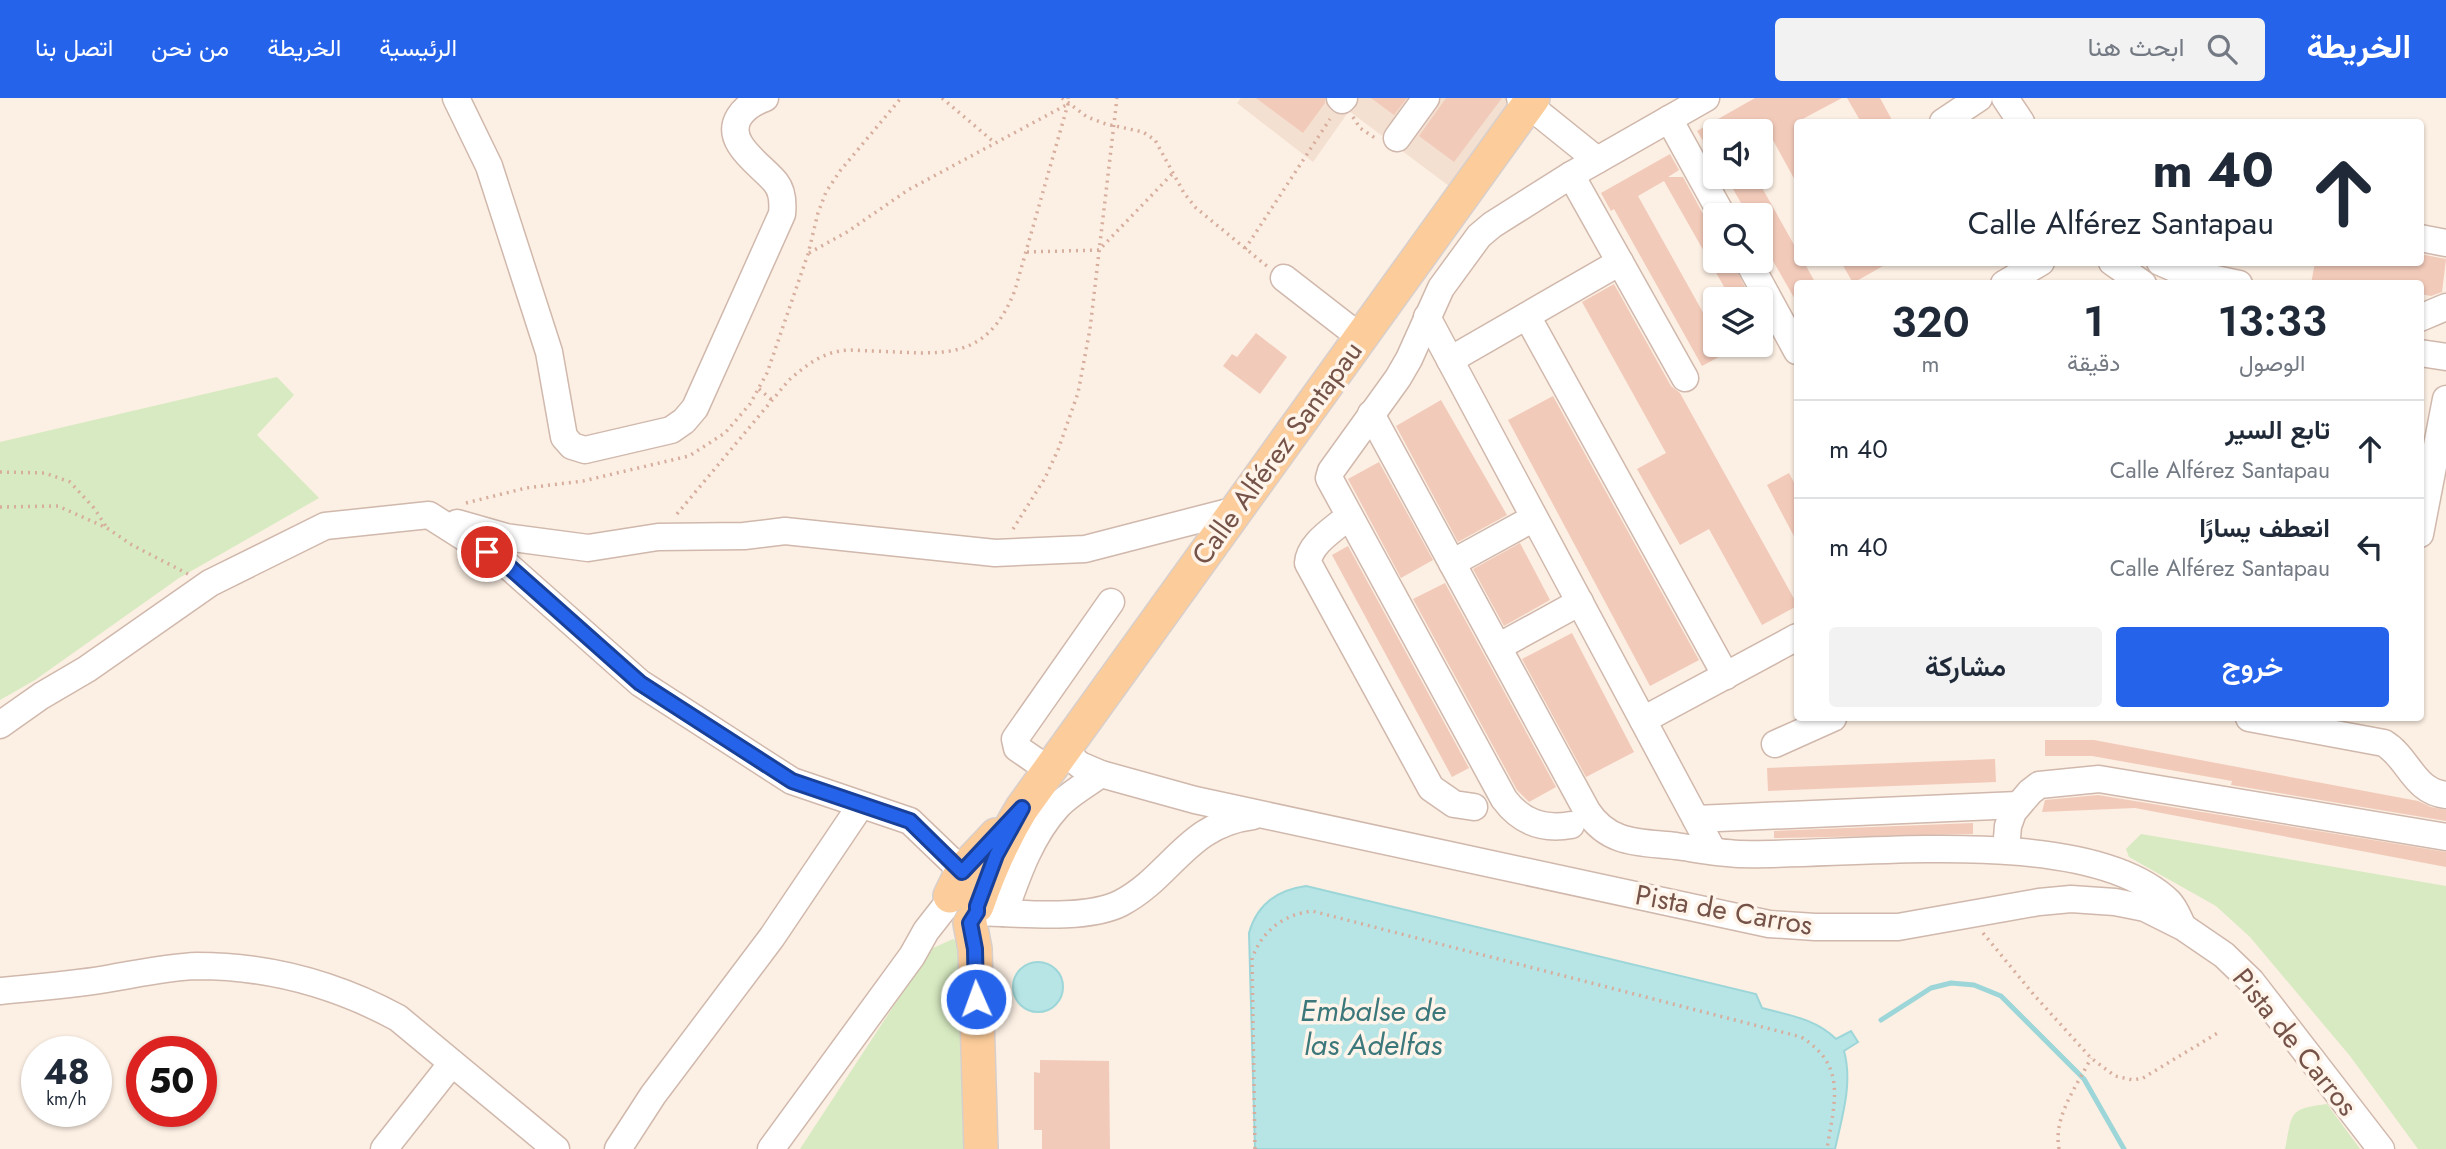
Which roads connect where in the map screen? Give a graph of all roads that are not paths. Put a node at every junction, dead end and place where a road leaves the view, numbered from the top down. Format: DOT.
graph roads {
  1 [pos="456,98"];
  2 [pos="765,98"];
  3 [pos="1426,98"];
  4 [pos="1706,98"];
  5 [pos="1979,98"];
  6 [pos="2005,98"];
  7 [pos="1527,100"];
  8 [pos="1669,119"];
  9 [pos="1948,119"];
  10 [pos="2019,119"];
  11 [pos="1396,138"];
  12 [pos="1597,160"];
  13 [pos="1571,175"];
  14 [pos="1716,203"];
  15 [pos="2424,239"];
  16 [pos="2446,243"];
  17 [pos="1620,262"];
  18 [pos="2118,266"];
  19 [pos="2169,266"];
  20 [pos="1755,273"];
  21 [pos="1284,278"];
  22 [pos="2137,280"];
  23 [pos="2220,280"];
  24 [pos="2446,307"];
  25 [pos="1527,316"];
  26 [pos="2424,316"];
  27 [pos="1427,317"];
  28 [pos="1360,337"];
  29 [pos="1794,345"];
  30 [pos="2424,354"];
  31 [pos="2446,357"];
  32 [pos="1450,360"];
  33 [pos="1685,378"];
  34 [pos="2446,399"];
  35 [pos="1371,414"];
  36 [pos="1236,510"];
  37 [pos="2424,513"];
  38 [pos="429,515"];
  39 [pos="1349,516"];
  40 [pos="1535,518"];
  41 [pos="1452,563"];
  42 [pos="1580,602"];
  43 [pos="1111,603"];
  44 [pos="1794,639"];
  45 [pos="1498,648"];
  46 [pos="1726,676"];
  47 [pos="1643,720"];
  48 [pos="1826,721"];
  49 [pos="2302,722"];
  50 [pos="0,724"];
  51 [pos="1775,744"];
  52 [pos="1056,761"];
  53 [pos="1101,774"];
  54 [pos="2446,795"];
  55 [pos="861,805"];
  56 [pos="2018,805"];
  57 [pos="1474,807"];
  58 [pos="1263,815"];
  59 [pos="1696,819"];
  60 [pos="1571,825"];
  61 [pos="2446,837"];
  62 [pos="2006,850"];
  63 [pos="1713,851"];
  64 [pos="967,907"];
  65 [pos="2183,928"];
  66 [pos="0,991"];
  67 [pos="452,1063"];
  68 [pos="384,1149"];
  69 [pos="556,1149"];
  70 [pos="618,1149"];
  71 [pos="771,1149"];
  72 [pos="981,1149"];
  73 [pos="2381,1149"];
  1 -- 2 [label="street"];
  3 -- 11 [label="street"];
  4 -- 8 [label="street"];
  5 -- 9 [label="street"];
  6 -- 10 [label="street"];
  7 -- 12 [label="street"];
  7 -- 28 [label="main road, Calle Alférez Santapau"];
  8 -- 12 [label="street"];
  8 -- 14 [label="street"];
  12 -- 13 [label="street"];
  13 -- 17 [label="street"];
  13 -- 27 [label="street"];
  15 -- 16 [label="street"];
  17 -- 25 [label="street"];
  17 -- 33 [label="street"];
  18 -- 22 [label="street"];
  19 -- 23 [label="street"];
  20 -- 29 [label="street"];
  21 -- 28 [label="street"];
  24 -- 26 [label="street"];
  25 -- 32 [label="street"];
  25 -- 46 [label="street"];
  27 -- 32 [label="street"];
  27 -- 35 [label="street"];
  28 -- 36 [label="main road, Calle Alférez Santapau"];
  30 -- 31 [label="street"];
  32 -- 40 [label="street"];
  34 -- 37 [label="street"];
  35 -- 39 [label="street"];
  35 -- 41 [label="street"];
  36 -- 38 [label="street"];
  36 -- 52 [label="main road, Calle Alférez Santapau"];
  38 -- 50 [label="street"];
  38 -- 55 [label="street"];
  39 -- 57 [label="street"];
  39 -- 60 [label="street"];
  40 -- 41 [label="street"];
  40 -- 42 [label="street"];
  41 -- 45 [label="street"];
  42 -- 45 [label="street"];
  42 -- 47 [label="street"];
  43 -- 52 [label="street, Pista de Carros"];
  44 -- 46 [label="street"];
  45 -- 63 [label="street"];
  46 -- 47 [label="street"];
  47 -- 59 [label="street"];
  48 -- 51 [label="street"];
  49 -- 54 [label="street"];
  52 -- 53 [label="street, Pista de Carros"];
  52 -- 64 [label="main road, Calle Alférez Santapau"];
  53 -- 58 [label="street, Pista de Carros"];
  53 -- 64 [label="street"];
  55 -- 64 [label="street"];
  55 -- 70 [label="street"];
  56 -- 59 [label="street"];
  56 -- 61 [label="street"];
  56 -- 62 [label="street"];
  58 -- 64 [label="street"];
  58 -- 65 [label="street, Pista de Carros"];
  59 -- 63 [label="street"];
  62 -- 63 [label="street"];
  62 -- 65 [label="street"];
  64 -- 71 [label="street, Calle Alférez Santapau"];
  64 -- 72 [label="main road"];
  65 -- 73 [label="street, Pista de Carros"];
  66 -- 67 [label="street"];
  67 -- 68 [label="street"];
  67 -- 69 [label="street"];
}
